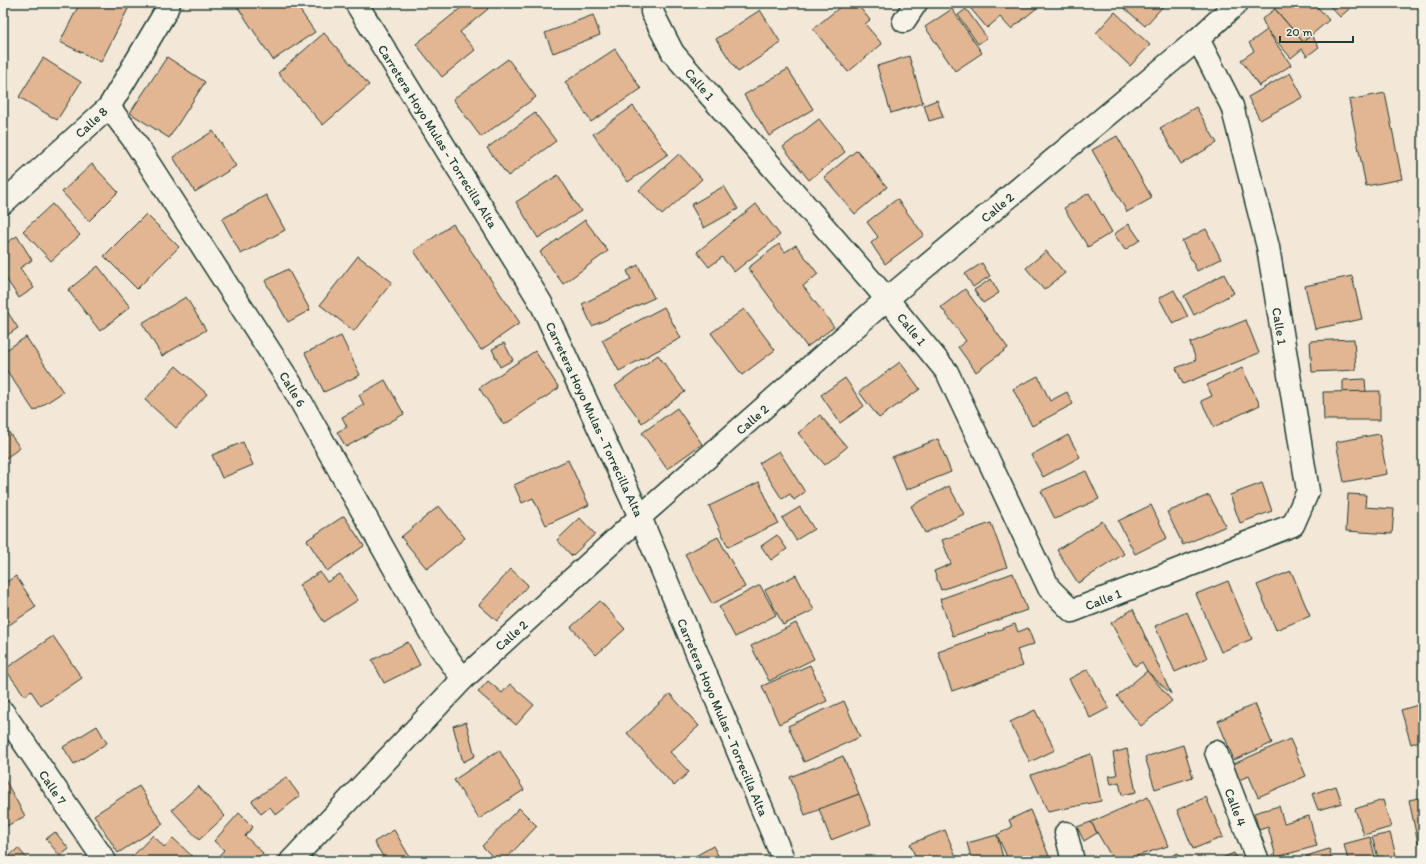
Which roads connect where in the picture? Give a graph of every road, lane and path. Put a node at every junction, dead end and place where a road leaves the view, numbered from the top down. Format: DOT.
graph roads {
  1 [pos="169,3"];
  2 [pos="356,3"];
  3 [pos="653,3"];
  4 [pos="916,3"];
  5 [pos="1237,3"];
  6 [pos="904,21"];
  7 [pos="1198,39"];
  8 [pos="108,107"];
  9 [pos="3,203"];
  10 [pos="887,299"];
  11 [pos="640,517"];
  12 [pos="463,679"];
  13 [pos="3,712"];
  14 [pos="1216,752"];
  15 [pos="1066,834"];
  16 [pos="105,861"];
  17 [pos="291,861"];
  18 [pos="784,861"];
  19 [pos="1073,861"];
  20 [pos="1258,861"];
  1 -- 8 [label="street, Calle 8"];
  2 -- 11 [label="street, Carretera Hoyo Mulas - Torrecilla Alta"];
  3 -- 10 [label="street, Calle 1"];
  4 -- 6 [label="street"];
  5 -- 7 [label="street, Calle 2"];
  7 -- 10 [label="street, Calle 2"];
  7 -- 10 [label="street, Calle 1"];
  8 -- 9 [label="street, Calle 8"];
  8 -- 12 [label="street, Calle 6"];
  10 -- 11 [label="street, Calle 2"];
  11 -- 12 [label="street, Calle 2"];
  11 -- 18 [label="street, Carretera Hoyo Mulas - Torrecilla Alta"];
  12 -- 17 [label="street, Calle 2"];
  13 -- 16 [label="street, Calle 7"];
  14 -- 20 [label="street, Calle 4"];
  15 -- 19 [label="street"];
}
